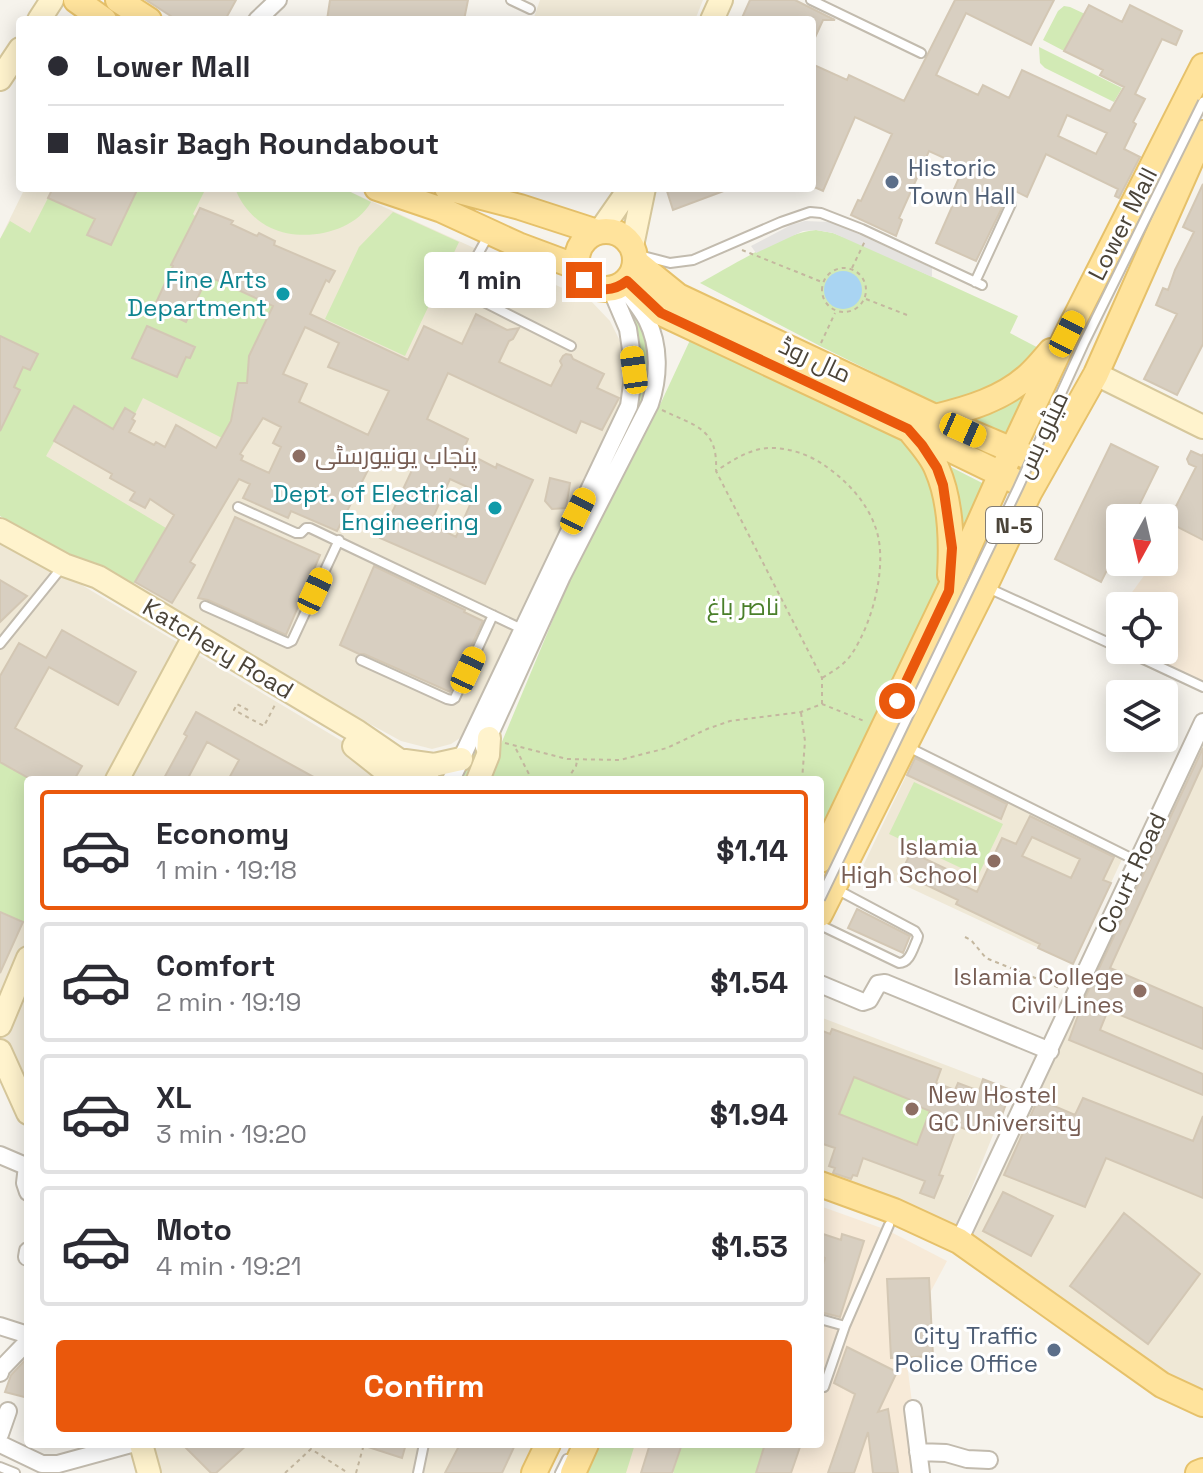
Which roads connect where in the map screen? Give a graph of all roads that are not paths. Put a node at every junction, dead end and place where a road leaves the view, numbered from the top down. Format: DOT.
graph roads {
  1 [pos="76,0"];
  2 [pos="118,0"];
  3 [pos="278,0"];
  4 [pos="511,0"];
  5 [pos="811,0"];
  6 [pos="530,9"];
  7 [pos="98,16"];
  8 [pos="143,16"];
  9 [pos="261,16"];
  10 [pos="921,53"];
  11 [pos="16,55"];
  12 [pos="1203,66"];
  13 [pos="0,79"];
  14 [pos="1203,102"];
  15 [pos="1203,133"];
  16 [pos="389,192"];
  17 [pos="461,192"];
  18 [pos="627,192"];
  19 [pos="643,192"];
  20 [pos="1011,204"];
  21 [pos="490,232"];
  22 [pos="599,232"];
  23 [pos="577,267"];
  24 [pos="627,269"];
  25 [pos="1067,334"];
  26 [pos="571,346"];
  27 [pos="1096,374"];
  28 [pos="935,417"];
  29 [pos="1203,427"];
  30 [pos="908,429"];
  31 [pos="1012,450"];
  32 [pos="1046,465"];
  33 [pos="1001,474"];
  34 [pos="1032,490"];
  35 [pos="238,507"];
  36 [pos="0,530"];
  37 [pos="339,540"];
  38 [pos="64,565"];
  39 [pos="985,586"];
  40 [pos="949,591"];
  41 [pos="205,606"];
  42 [pos="493,615"];
  43 [pos="522,629"];
  44 [pos="192,641"];
  45 [pos="1106,642"];
  46 [pos="0,644"];
  47 [pos="361,660"];
  48 [pos="1154,664"];
  49 [pos="1203,687"];
  50 [pos="1203,722"];
  51 [pos="489,738"];
  52 [pos="904,746"];
  53 [pos="399,770"];
  54 [pos="464,770"];
  55 [pos="119,776"];
  56 [pos="480,776"];
  57 [pos="824,852"];
  58 [pos="1138,861"];
  59 [pos="826,893"];
  60 [pos="824,927"];
  61 [pos="24,968"];
  62 [pos="824,986"];
  63 [pos="0,1025"];
  64 [pos="0,1051"];
  65 [pos="1050,1051"];
  66 [pos="24,1104"];
  67 [pos="0,1155"];
  68 [pos="24,1165"];
  69 [pos="824,1185"];
  70 [pos="824,1203"];
  71 [pos="889,1225"];
  72 [pos="959,1241"];
  73 [pos="824,1320"];
  74 [pos="0,1326"];
  75 [pos="845,1326"];
  76 [pos="24,1334"];
  77 [pos="24,1345"];
  78 [pos="0,1373"];
  79 [pos="824,1387"];
  80 [pos="1203,1404"];
  81 [pos="913,1409"];
  82 [pos="8,1411"];
  83 [pos="1203,1417"];
  84 [pos="0,1434"];
  85 [pos="119,1448"];
  86 [pos="142,1448"];
  87 [pos="423,1448"];
  88 [pos="918,1452"];
  89 [pos="569,1454"];
  90 [pos="989,1460"];
  91 [pos="0,1467"];
  92 [pos="59,1469"];
  93 [pos="15,1473"];
  94 [pos="149,1473"];
  95 [pos="418,1473"];
  96 [pos="534,1473"];
  97 [pos="560,1473"];
  98 [pos="921,1473"];
  1 -- 7 [label="main road"];
  2 -- 8 [label="main road"];
  3 -- 9 [label="street"];
  4 -- 6 [label="lane"];
  5 -- 10 [label="lane"];
  11 -- 13 [label="main road"];
  12 -- 25 [label="main road, Lower Mall / N-5"];
  14 -- 59 [label="lane, میٹرو بس, bridge"];
  15 -- 27 [label="main road, Lower Mall / N-5"];
  16 -- 21 [label="main road"];
  17 -- 22 [label="main road"];
  18 -- 22 [label="main road"];
  19 -- 24 [label="main road"];
  20 -- 24 [label="lane"];
  21 -- 23 [label="main road"];
  21 -- 26 [label="lane"];
  22 -- 23 [label="main road"];
  22 -- 24 [label="main road"];
  23 -- 24 [label="main road"];
  24 -- 28 [label="main road, مال روڈ"];
  24 -- 30 [label="main road, مال روڈ"];
  24 -- 43 [label="street"];
  24 -- 51 [label="street"];
  25 -- 28 [label="main road"];
  25 -- 31 [label="main road, Lower Mall / N-5"];
  27 -- 29 [label="main road"];
  27 -- 32 [label="main road, Lower Mall / N-5"];
  28 -- 31 [label="main road, مال روڈ"];
  30 -- 33 [label="main road, مال روڈ"];
  30 -- 40 [label="main road"];
  31 -- 32 [label="main road, مال روڈ"];
  31 -- 33 [label="main road, Lower Mall / N-5"];
  32 -- 34 [label="main road, Lower Mall / N-5"];
  33 -- 34 [label="main road, مال روڈ"];
  33 -- 40 [label="main road, Lower Mall / N-5"];
  34 -- 39 [label="main road, Lower Mall / N-5"];
  35 -- 37 [label="lane"];
  36 -- 38 [label="main road"];
  37 -- 41 [label="lane"];
  37 -- 42 [label="lane"];
  38 -- 44 [label="main road"];
  38 -- 46 [label="lane"];
  39 -- 45 [label="lane"];
  39 -- 52 [label="main road, Lower Mall / N-5"];
  40 -- 57 [label="main road, Lower Mall / N-5"];
  42 -- 43 [label="lane"];
  42 -- 47 [label="lane"];
  43 -- 54 [label="street"];
  44 -- 53 [label="main road"];
  44 -- 53 [label="main road, Katchery Road"];
  44 -- 55 [label="main road"];
  48 -- 49 [label="lane"];
  50 -- 58 [label="street, Court Road"];
  51 -- 54 [label="street"];
  51 -- 56 [label="main road"];
  52 -- 58 [label="lane"];
  52 -- 59 [label="main road, Lower Mall / N-5"];
  53 -- 54 [label="main road"];
  58 -- 65 [label="street, Court Road"];
  59 -- 60 [label="lane"];
  61 -- 63 [label="main road"];
  62 -- 65 [label="street"];
  64 -- 66 [label="main road"];
  65 -- 72 [label="street, Court Road"];
  67 -- 68 [label="street"];
  69 -- 72 [label="main road"];
  70 -- 71 [label="main road"];
  71 -- 75 [label="lane"];
  71 -- 83 [label="main road"];
  72 -- 80 [label="main road"];
  73 -- 75 [label="lane"];
  74 -- 76 [label="street"];
  75 -- 79 [label="lane"];
  77 -- 78 [label="street"];
  81 -- 88 [label="street"];
  82 -- 84 [label="street"];
  84 -- 92 [label="street"];
  85 -- 92 [label="street"];
  86 -- 94 [label="main road"];
  87 -- 95 [label="lane"];
  88 -- 90 [label="street"];
  88 -- 98 [label="street"];
  89 -- 96 [label="main road"];
  89 -- 97 [label="lane"];
  91 -- 93 [label="lane"];
}
